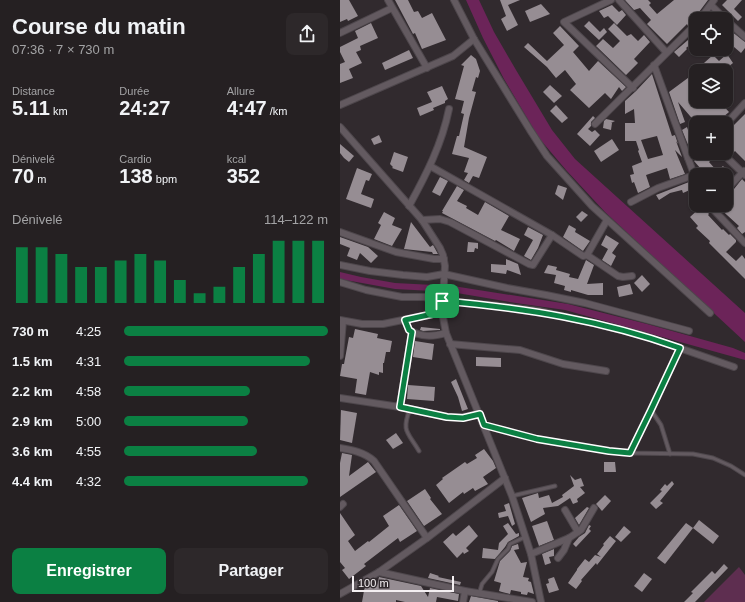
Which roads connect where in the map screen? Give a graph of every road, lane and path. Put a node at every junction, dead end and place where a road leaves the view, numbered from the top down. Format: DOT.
graph roads {
  1 [pos="388,0"];
  2 [pos="454,0"];
  3 [pos="611,0"];
  4 [pos="619,0"];
  5 [pos="713,2"];
  6 [pos="392,8"];
  7 [pos="705,12"];
  8 [pos="721,12"];
  9 [pos="733,26"];
  10 [pos="689,31"];
  11 [pos="340,33"];
  12 [pos="745,37"];
  13 [pos="474,39"];
  14 [pos="666,52"];
  15 [pos="654,65"];
  16 [pos="427,68"];
  17 [pos="633,88"];
  18 [pos="745,103"];
  19 [pos="340,104"];
  20 [pos="449,109"];
  21 [pos="733,116"];
  22 [pos="595,124"];
  23 [pos="340,127"];
  24 [pos="688,158"];
  25 [pos="730,160"];
  26 [pos="430,166"];
  27 [pos="692,168"];
  28 [pos="744,173"];
  29 [pos="689,179"];
  30 [pos="733,183"];
  31 [pos="631,202"];
  32 [pos="409,206"];
  33 [pos="716,212"];
  34 [pos="422,220"];
  35 [pos="607,220"];
  36 [pos="340,232"];
  37 [pos="552,235"];
  38 [pos="745,243"];
  39 [pos="588,255"];
  40 [pos="444,259"];
  41 [pos="340,265"];
  42 [pos="444,274"];
  43 [pos="632,276"];
  44 [pos="340,282"];
  45 [pos="443,298"];
  46 [pos="442,312"];
  47 [pos="710,313"];
  48 [pos="342,320"];
  49 [pos="405,320"];
  50 [pos="689,331"];
  51 [pos="412,332"];
  52 [pos="446,333"];
  53 [pos="450,344"];
  54 [pos="680,348"];
  55 [pos="340,356"];
  56 [pos="734,367"];
  57 [pos="606,371"];
  58 [pos="340,398"];
  59 [pos="400,407"];
  60 [pos="410,409"];
  61 [pos="651,410"];
  62 [pos="480,414"];
  63 [pos="484,425"];
  64 [pos="340,448"];
  65 [pos="419,451"];
  66 [pos="630,453"];
  67 [pos="670,454"];
  68 [pos="745,475"];
  69 [pos="506,478"];
  70 [pos="555,486"];
  71 [pos="512,496"];
  72 [pos="594,508"];
  73 [pos="565,510"];
  74 [pos="578,532"];
  75 [pos="525,537"];
  76 [pos="427,538"];
  77 [pos="569,538"];
  78 [pos="531,554"];
  79 [pos="558,558"];
  80 [pos="379,572"];
  81 [pos="465,591"];
  82 [pos="340,594"];
  83 [pos="479,594"];
  84 [pos="463,602"];
  85 [pos="532,602"];
  86 [pos="540,602"];
  1 -- 6 [label="street"];
  2 -- 13 [label="street"];
  3 -- 17 [label="street"];
  4 -- 14 [label="street"];
  5 -- 7 [label="street"];
  5 -- 8 [label="street"];
  6 -- 11 [label="street"];
  6 -- 16 [label="street"];
  9 -- 12 [label="street"];
  10 -- 14 [label="street"];
  13 -- 16 [label="street"];
  13 -- 35 [label="street"];
  14 -- 15 [label="street"];
  15 -- 17 [label="street"];
  15 -- 24 [label="street"];
  16 -- 19 [label="street"];
  17 -- 22 [label="street"];
  18 -- 21 [label="street"];
  20 -- 26 [label="street"];
  23 -- 32 [label="street"];
  24 -- 27 [label="street"];
  25 -- 28 [label="street"];
  26 -- 32 [label="street"];
  26 -- 37 [label="street"];
  28 -- 30 [label="street"];
  29 -- 31 [label="street"];
  32 -- 34 [label="street"];
  33 -- 38 [label="street"];
  34 -- 37 [label="street"];
  34 -- 40 [label="street"];
  35 -- 39 [label="street"];
  35 -- 47 [label="street"];
  36 -- 40 [label="street"];
  37 -- 39 [label="street"];
  39 -- 43 [label="street"];
  40 -- 42 [label="street"];
  41 -- 42 [label="street"];
  42 -- 45 [label="street"];
  42 -- 50 [label="street"];
  44 -- 45 [label="street"];
  45 -- 46 [label="street"];
  45 -- 54 [label="street"];
  46 -- 49 [label="street"];
  46 -- 52 [label="street"];
  48 -- 49 [label="street"];
  48 -- 55 [label="street"];
  49 -- 51 [label="street"];
  51 -- 52 [label="street"];
  51 -- 59 [label="street"];
  52 -- 53 [label="street"];
  53 -- 57 [label="street"];
  53 -- 62 [label="street"];
  54 -- 56 [label="street"];
  54 -- 61 [label="lane"];
  58 -- 59 [label="street"];
  59 -- 60 [label="street"];
  60 -- 62 [label="street"];
  60 -- 65 [label="lane"];
  61 -- 66 [label="lane"];
  61 -- 67 [label="lane"];
  62 -- 63 [label="street"];
  63 -- 66 [label="lane"];
  63 -- 69 [label="street"];
  64 -- 76 [label="street"];
  66 -- 67 [label="lane"];
  67 -- 68 [label="lane"];
  69 -- 71 [label="street"];
  69 -- 76 [label="street"];
  70 -- 71 [label="lane"];
  71 -- 75 [label="street"];
  72 -- 74 [label="street"];
  73 -- 74 [label="street"];
  74 -- 77 [label="street"];
  75 -- 78 [label="street"];
  75 -- 83 [label="lane"];
  76 -- 80 [label="street"];
  77 -- 78 [label="street"];
  77 -- 79 [label="street"];
  78 -- 86 [label="street"];
  80 -- 81 [label="street"];
  80 -- 82 [label="street"];
  81 -- 83 [label="street"];
  81 -- 84 [label="street"];
  83 -- 85 [label="street"];
}
